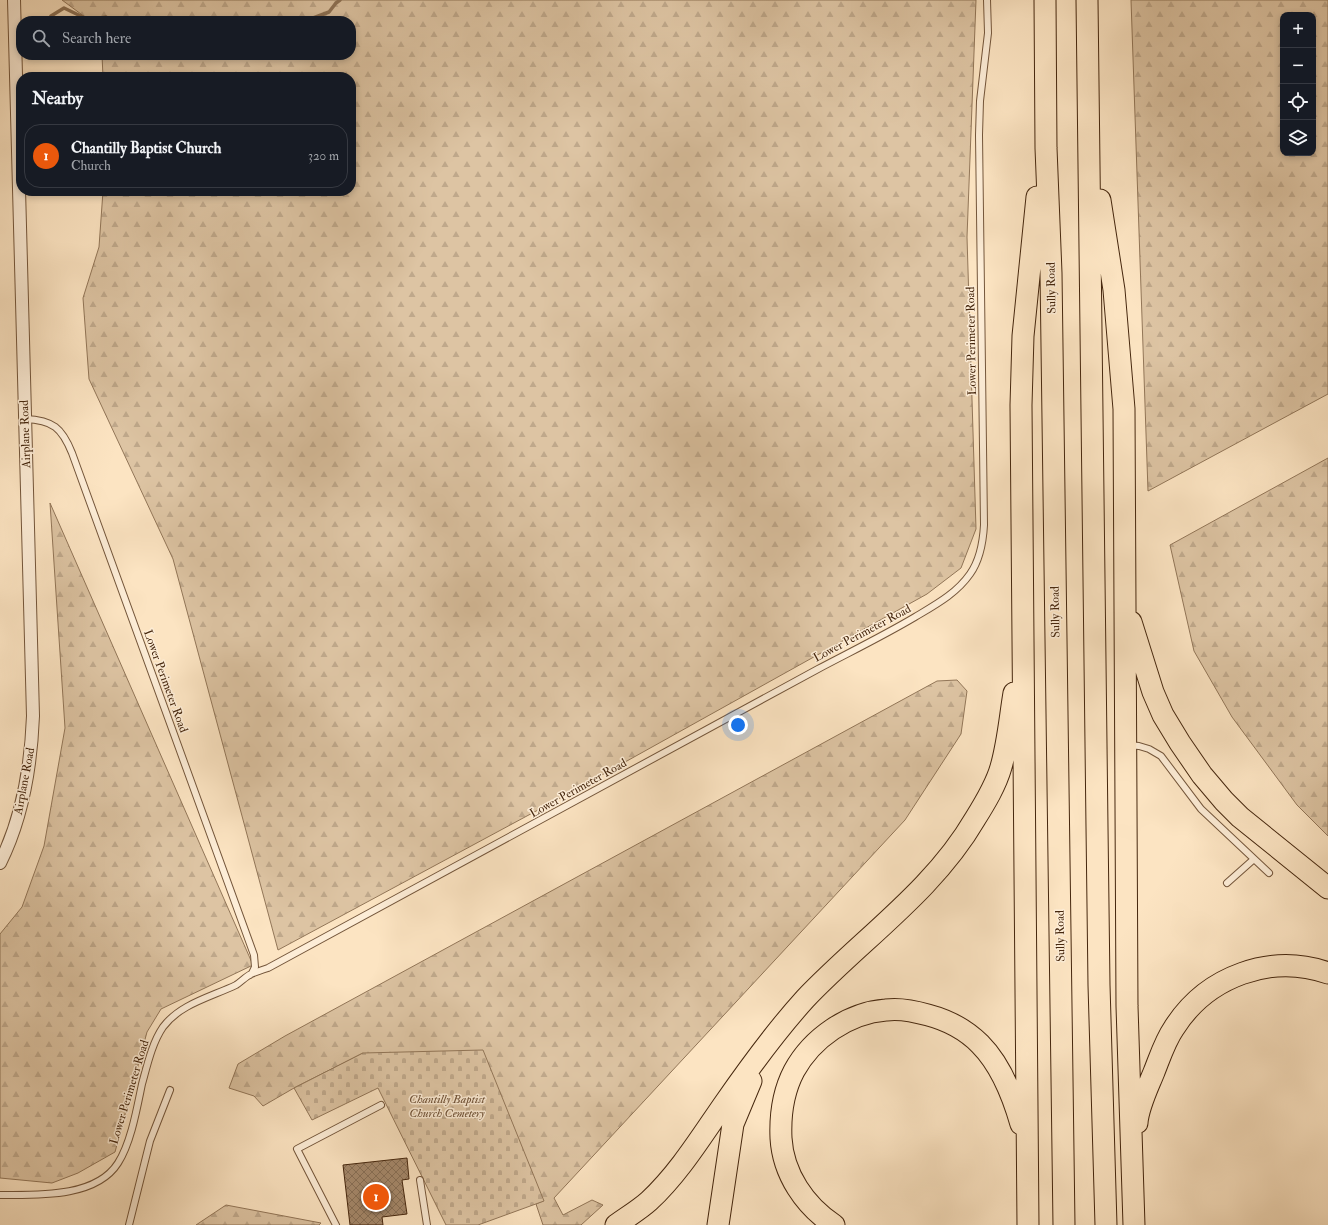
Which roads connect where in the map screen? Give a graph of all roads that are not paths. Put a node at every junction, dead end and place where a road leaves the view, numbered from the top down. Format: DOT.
graph roads {
  1 [pos="14,0"];
  2 [pos="987,0"];
  3 [pos="1045,0"];
  4 [pos="1086,0"];
  5 [pos="16,76"];
  6 [pos="1046,79"];
  7 [pos="1088,107"];
  8 [pos="19,196"];
  9 [pos="25,419"];
  10 [pos="1125,603"];
  11 [pos="1024,637"];
  12 [pos="1126,745"];
  13 [pos="1254,859"];
  14 [pos="0,863"];
  15 [pos="1268,873"];
  16 [pos="1227,883"];
  17 [pos="1328,888"];
  18 [pos="1328,972"];
  19 [pos="250,975"];
  20 [pos="778,1031"];
  21 [pos="170,1090"];
  22 [pos="381,1105"];
  23 [pos="1027,1146"];
  24 [pos="420,1180"];
  25 [pos="1132,1184"];
  26 [pos="0,1195"];
  27 [pos="1028,1220"];
  28 [pos="1064,1220"];
  29 [pos="1106,1221"];
  30 [pos="1134,1222"];
  31 [pos="129,1225"];
  32 [pos="336,1225"];
  33 [pos="427,1225"];
  34 [pos="616,1225"];
  35 [pos="718,1225"];
  36 [pos="834,1225"];
  1 -- 5 [label="street, Airplane Road"];
  2 -- 19 [label="lane, Lower Perimeter Road"];
  3 -- 6 [label="highway, Sully Road"];
  4 -- 7 [label="highway"];
  6 -- 11 [label="highway"];
  6 -- 28 [label="highway, Sully Road"];
  7 -- 10 [label="highway"];
  7 -- 29 [label="highway"];
  8 -- 9 [label="street, Airplane Road"];
  9 -- 14 [label="street, Airplane Road"];
  9 -- 19 [label="lane, Lower Perimeter Road"];
  10 -- 12 [label="highway"];
  10 -- 17 [label="highway"];
  11 -- 20 [label="highway"];
  11 -- 23 [label="highway"];
  12 -- 13 [label="lane"];
  12 -- 25 [label="highway"];
  13 -- 15 [label="lane"];
  13 -- 16 [label="lane"];
  18 -- 25 [label="highway"];
  19 -- 26 [label="lane, Lower Perimeter Road"];
  20 -- 34 [label="highway"];
  20 -- 35 [label="highway"];
  21 -- 31 [label="lane"];
  22 -- 32 [label="lane"];
  23 -- 27 [label="highway"];
  23 -- 36 [label="highway"];
  24 -- 33 [label="lane"];
  25 -- 30 [label="highway"];
}
